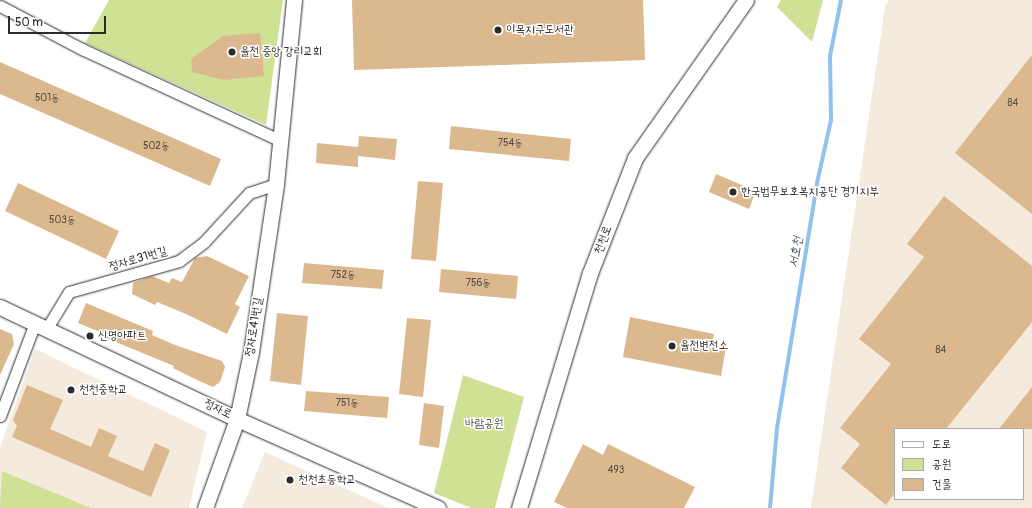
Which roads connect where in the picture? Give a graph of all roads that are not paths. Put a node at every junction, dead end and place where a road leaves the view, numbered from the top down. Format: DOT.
graph roads {
  1 [pos="294,0"];
  2 [pos="746,0"];
  3 [pos="0,6"];
  4 [pos="279,140"];
  5 [pos="276,184"];
  6 [pos="0,307"];
  7 [pos="41,326"];
  8 [pos="0,416"];
  9 [pos="237,419"];
  10 [pos="205,508"];
  11 [pos="438,508"];
  12 [pos="519,508"];
  1 -- 4 [label="street, 정자로41번길"];
  2 -- 12 [label="street, 천천로"];
  3 -- 4 [label="street"];
  4 -- 5 [label="street, 정자로41번길"];
  5 -- 7 [label="street, 정자로31번길"];
  5 -- 9 [label="street, 정자로41번길"];
  6 -- 7 [label="street, 정자로"];
  7 -- 8 [label="street, 정자로31번길"];
  7 -- 9 [label="street, 정자로"];
  9 -- 10 [label="street, 정자로41번길"];
  9 -- 11 [label="street, 정자로"];
}
